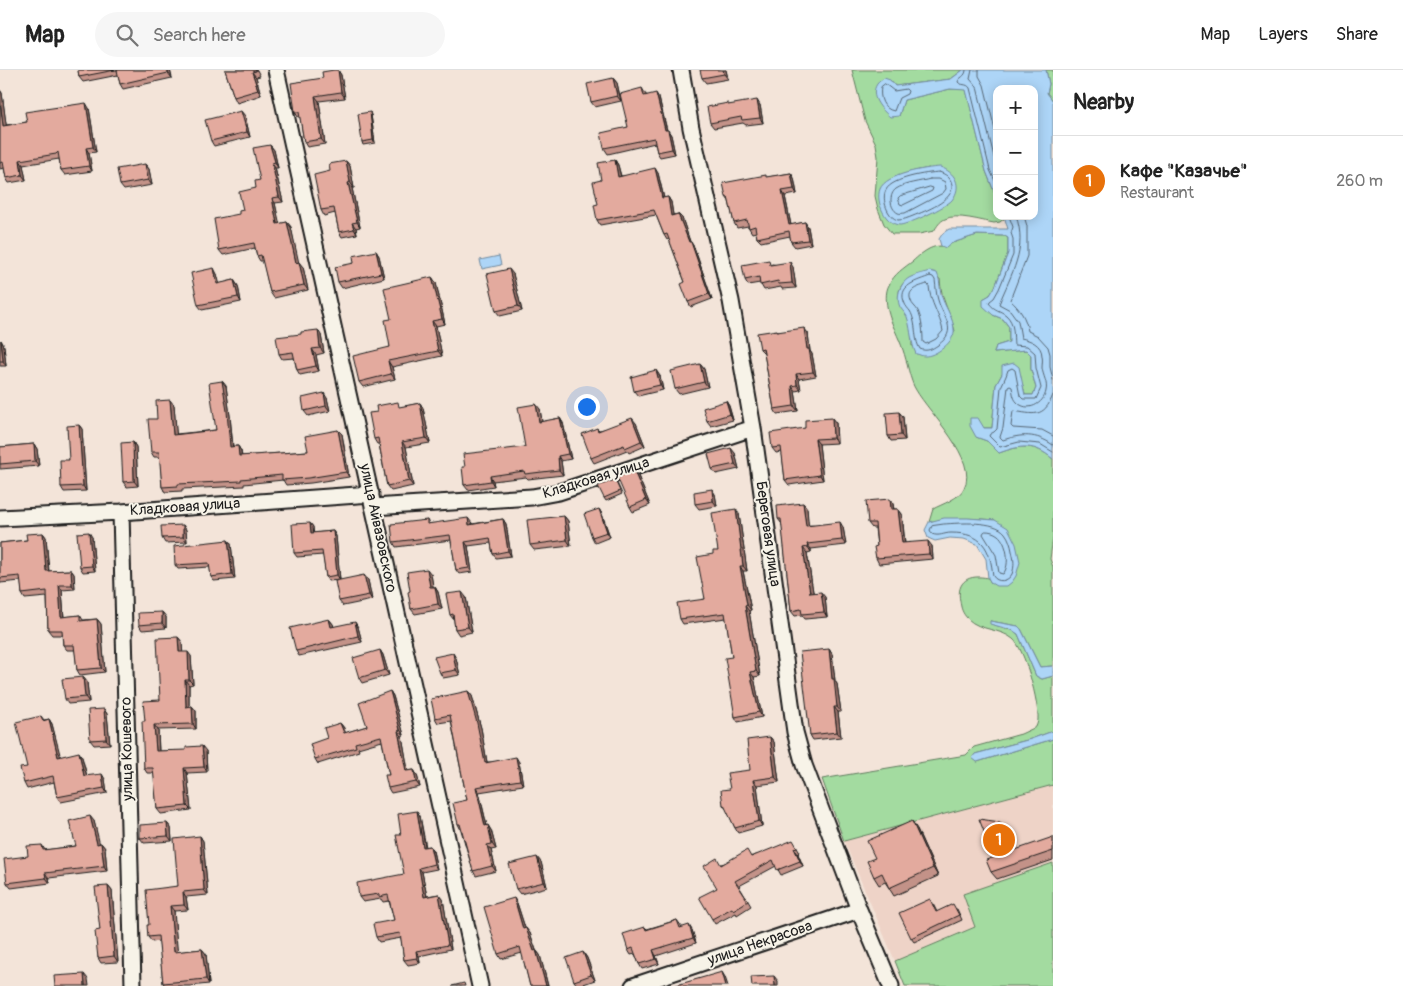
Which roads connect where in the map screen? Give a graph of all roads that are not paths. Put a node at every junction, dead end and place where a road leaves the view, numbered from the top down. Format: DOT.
graph roads {
  1 [pos="276,70"];
  2 [pos="681,70"];
  3 [pos="753,428"];
  4 [pos="372,500"];
  5 [pos="122,512"];
  6 [pos="0,518"];
  7 [pos="859,910"];
  8 [pos="133,986"];
  9 [pos="480,986"];
  10 [pos="632,986"];
  11 [pos="891,986"];
  1 -- 4 [label="street, улица Айвазовского"];
  2 -- 3 [label="street, Береговая улица"];
  3 -- 4 [label="street, Кладковая улица"];
  3 -- 7 [label="street, Береговая улица"];
  4 -- 5 [label="street, Кладковая улица"];
  4 -- 9 [label="street, улица Айвазовского"];
  5 -- 6 [label="street, Кладковая улица"];
  5 -- 8 [label="street, улица Кошевого"];
  7 -- 10 [label="street, улица Некрасова"];
  7 -- 11 [label="street, Береговая улица"];
}
